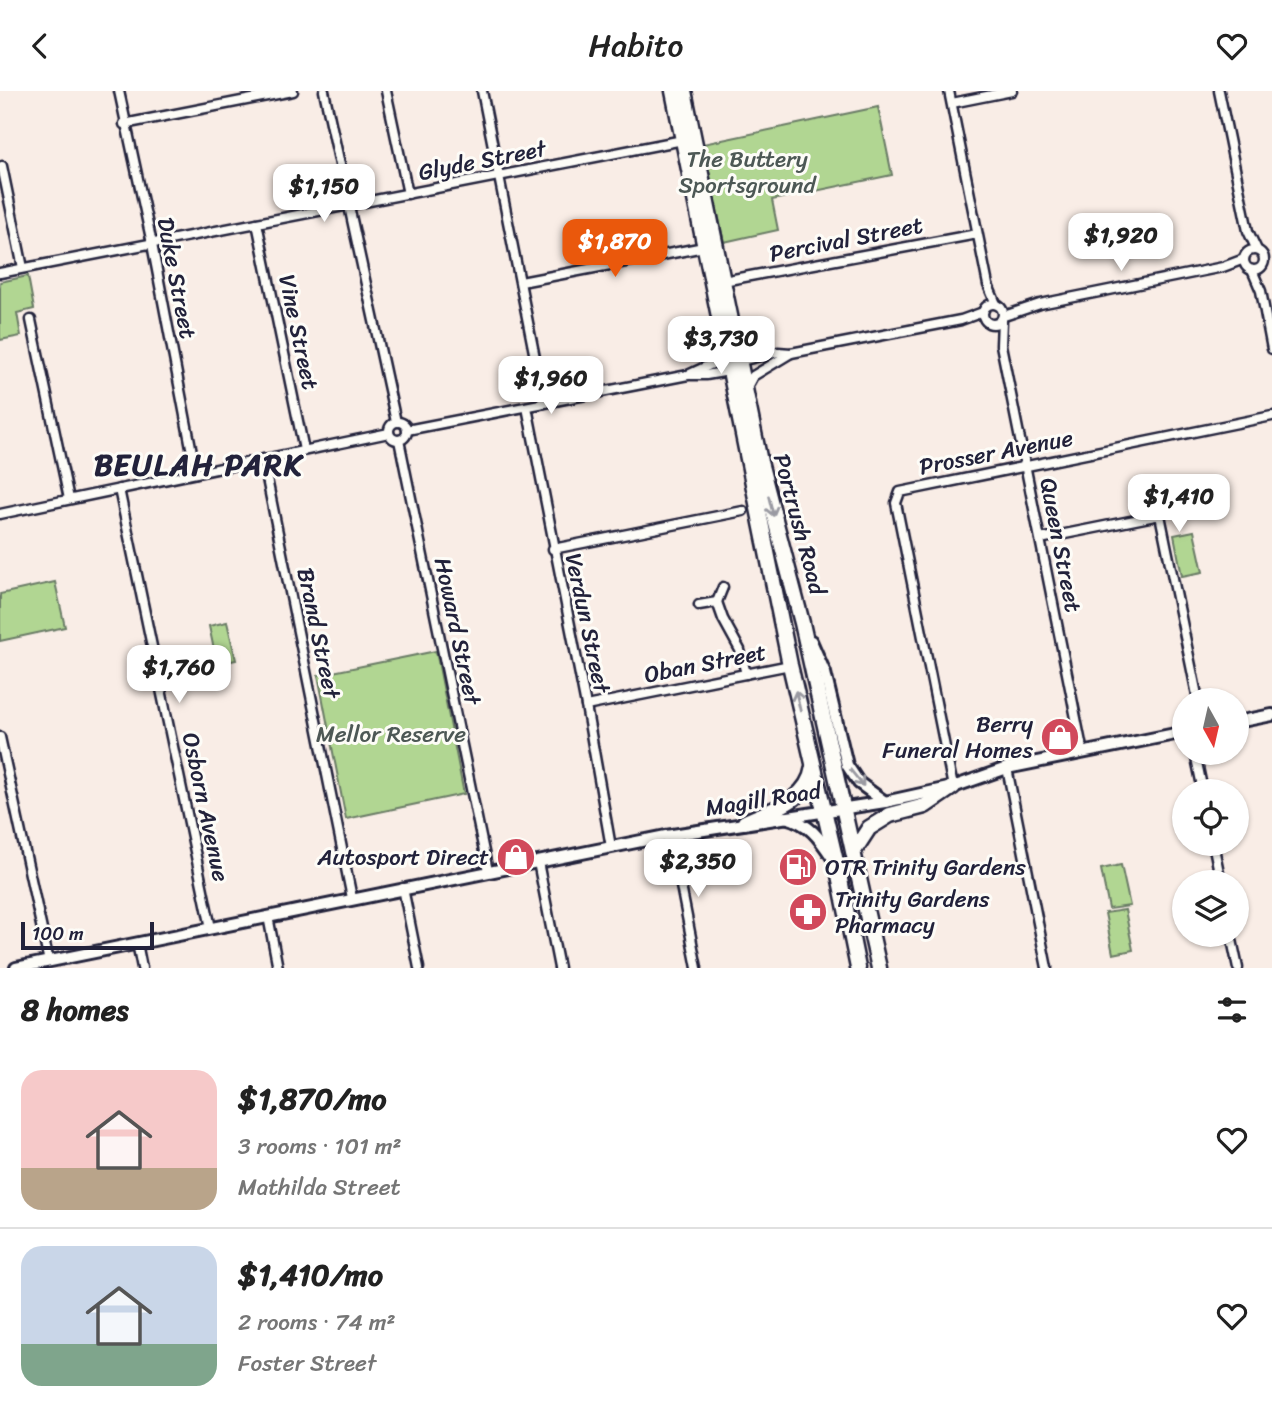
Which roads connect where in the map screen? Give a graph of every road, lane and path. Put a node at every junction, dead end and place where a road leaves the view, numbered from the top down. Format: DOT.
graph roads {
  1 [pos="119,91"];
  2 [pos="293,91"];
  3 [pos="324,91"];
  4 [pos="386,91"];
  5 [pos="482,91"];
  6 [pos="673,91"];
  7 [pos="684,91"];
  8 [pos="950,91"];
  9 [pos="1012,91"];
  10 [pos="1219,91"];
  11 [pos="952,103"];
  12 [pos="124,124"];
  13 [pos="683,140"];
  14 [pos="2,166"];
  15 [pos="499,176"];
  16 [pos="408,194"];
  17 [pos="349,205"];
  18 [pos="257,223"];
  19 [pos="977,234"];
  20 [pos="152,244"];
  21 [pos="704,247"];
  22 [pos="1272,253"];
  23 [pos="1256,260"];
  24 [pos="23,268"];
  25 [pos="0,273"];
  26 [pos="521,282"];
  27 [pos="723,284"];
  28 [pos="994,314"];
  29 [pos="31,320"];
  30 [pos="1272,349"];
  31 [pos="724,350"];
  32 [pos="791,353"];
  33 [pos="734,366"];
  34 [pos="688,375"];
  35 [pos="746,391"];
  36 [pos="544,403"];
  37 [pos="527,407"];
  38 [pos="1272,416"];
  39 [pos="396,422"];
  40 [pos="407,430"];
  41 [pos="389,433"];
  42 [pos="399,440"];
  43 [pos="304,450"];
  44 [pos="263,459"];
  45 [pos="1026,465"];
  46 [pos="196,473"];
  47 [pos="119,489"];
  48 [pos="69,499"];
  49 [pos="743,511"];
  50 [pos="0,514"];
  51 [pos="1040,539"];
  52 [pos="553,549"];
  53 [pos="723,587"];
  54 [pos="717,602"];
  55 [pos="699,605"];
  56 [pos="802,623"];
  57 [pos="790,666"];
  58 [pos="746,674"];
  59 [pos="1196,688"];
  60 [pos="586,706"];
  61 [pos="1272,715"];
  62 [pos="1250,719"];
  63 [pos="1172,735"];
  64 [pos="0,737"];
  65 [pos="1083,753"];
  66 [pos="814,767"];
  67 [pos="1007,768"];
  68 [pos="953,787"];
  69 [pos="885,801"];
  70 [pos="845,807"];
  71 [pos="825,810"];
  72 [pos="783,816"];
  73 [pos="745,822"];
  74 [pos="671,835"];
  75 [pos="611,847"];
  76 [pos="854,851"];
  77 [pos="538,862"];
  78 [pos="837,864"];
  79 [pos="488,871"];
  80 [pos="403,888"];
  81 [pos="352,898"];
  82 [pos="268,916"];
  83 [pos="211,927"];
  84 [pos="137,943"];
  85 [pos="1234,947"];
  86 [pos="49,962"];
  87 [pos="16,968"];
  88 [pos="142,968"];
  89 [pos="278,968"];
  90 [pos="419,968"];
  91 [pos="559,968"];
  92 [pos="697,968"];
  93 [pos="858,968"];
  94 [pos="879,968"];
  95 [pos="1047,968"];
  96 [pos="1238,968"];
  1 -- 12 [label="street, Duke Street"];
  2 -- 12 [label="street"];
  3 -- 17 [label="street"];
  4 -- 16 [label="street"];
  5 -- 15 [label="street"];
  6 -- 13 [label="highway, Portrush Road"];
  7 -- 27 [label="highway"];
  8 -- 11 [label="street, Queen Street"];
  9 -- 11 [label="street"];
  10 -- 23 [label="street"];
  11 -- 19 [label="street, Queen Street"];
  12 -- 20 [label="street, Duke Street"];
  13 -- 15 [label="street, Glyde Street"];
  13 -- 21 [label="highway, Portrush Road"];
  14 -- 24 [label="street"];
  15 -- 16 [label="street, Glyde Street"];
  15 -- 26 [label="street"];
  16 -- 17 [label="street, Glyde Street"];
  17 -- 18 [label="street, Glyde Street"];
  17 -- 39 [label="street"];
  18 -- 20 [label="street, Glyde Street"];
  18 -- 43 [label="street, Vine Street"];
  19 -- 27 [label="street, Percival Street"];
  19 -- 28 [label="street, Queen Street"];
  20 -- 24 [label="street, Glyde Street"];
  20 -- 46 [label="street, Duke Street"];
  21 -- 26 [label="street"];
  21 -- 31 [label="highway, Portrush Road"];
  22 -- 23 [label="street"];
  23 -- 28 [label="street"];
  23 -- 30 [label="street"];
  24 -- 25 [label="street, Glyde Street"];
  26 -- 36 [label="street"];
  27 -- 33 [label="highway"];
  28 -- 32 [label="street"];
  28 -- 45 [label="street, Queen Street"];
  29 -- 48 [label="street"];
  31 -- 33 [label="highway, Portrush Road"];
  31 -- 34 [label="street"];
  32 -- 33 [label="street"];
  32 -- 35 [label="street"];
  33 -- 34 [label="street"];
  33 -- 35 [label="highway, Portrush Road"];
  33 -- 57 [label="highway, Portrush Road"];
  34 -- 36 [label="street"];
  35 -- 56 [label="highway, Portrush Road, one-way"];
  36 -- 37 [label="street"];
  37 -- 40 [label="street"];
  37 -- 52 [label="street, Verdun Street"];
  38 -- 45 [label="street, Prosser Avenue"];
  39 -- 40 [label="street"];
  39 -- 41 [label="street"];
  40 -- 42 [label="street"];
  41 -- 42 [label="street"];
  41 -- 43 [label="street"];
  42 -- 79 [label="street, Howard Street"];
  43 -- 44 [label="street"];
  44 -- 46 [label="street"];
  44 -- 81 [label="street, Brand Street"];
  45 -- 51 [label="street, Queen Street"];
  45 -- 68 [label="street, Prosser Avenue"];
  46 -- 47 [label="street"];
  47 -- 48 [label="street"];
  47 -- 83 [label="street, Osborn Avenue"];
  48 -- 50 [label="street"];
  49 -- 52 [label="street"];
  51 -- 59 [label="street"];
  51 -- 65 [label="street, Queen Street"];
  52 -- 60 [label="street, Verdun Street"];
  53 -- 54 [label="street"];
  54 -- 55 [label="street"];
  54 -- 58 [label="street"];
  56 -- 69 [label="main road, one-way"];
  56 -- 70 [label="highway, Portrush Road"];
  57 -- 58 [label="street, Oban Street"];
  66 -- 57 [label="highway, Portrush Road, one-way"];
  58 -- 60 [label="street, Oban Street"];
  60 -- 75 [label="street, Verdun Street"];
  61 -- 62 [label="main road"];
  63 -- 65 [label="main road, Magill Road"];
  64 -- 86 [label="street"];
  65 -- 67 [label="main road, Magill Road"];
  66 -- 71 [label="highway, Portrush Road"];
  66 -- 73 [label="highway"];
  67 -- 68 [label="main road, Magill Road"];
  67 -- 95 [label="street"];
  68 -- 69 [label="main road, Magill Road"];
  68 -- 76 [label="highway"];
  69 -- 70 [label="main road, Magill Road"];
  70 -- 71 [label="main road, Magill Road"];
  70 -- 76 [label="highway, Portrush Road"];
  71 -- 72 [label="main road, Magill Road"];
  71 -- 78 [label="highway, Portrush Road"];
  72 -- 73 [label="main road, Magill Road"];
  72 -- 78 [label="main road"];
  73 -- 74 [label="main road, Magill Road"];
  74 -- 75 [label="main road, Magill Road"];
  74 -- 92 [label="street"];
  75 -- 77 [label="main road, Magill Road"];
  76 -- 94 [label="highway, Portrush Road"];
  77 -- 79 [label="main road, Magill Road"];
  77 -- 91 [label="street"];
  78 -- 93 [label="highway, Portrush Road"];
  79 -- 80 [label="main road, Magill Road"];
  80 -- 81 [label="main road, Magill Road"];
  80 -- 90 [label="street"];
  81 -- 82 [label="main road, Magill Road"];
  82 -- 83 [label="main road, Magill Road"];
  82 -- 89 [label="street"];
  83 -- 84 [label="main road, Magill Road"];
  84 -- 86 [label="main road, Magill Road"];
  84 -- 88 [label="street"];
  85 -- 96 [label="street"];
  86 -- 87 [label="main road, Magill Road"];
}
